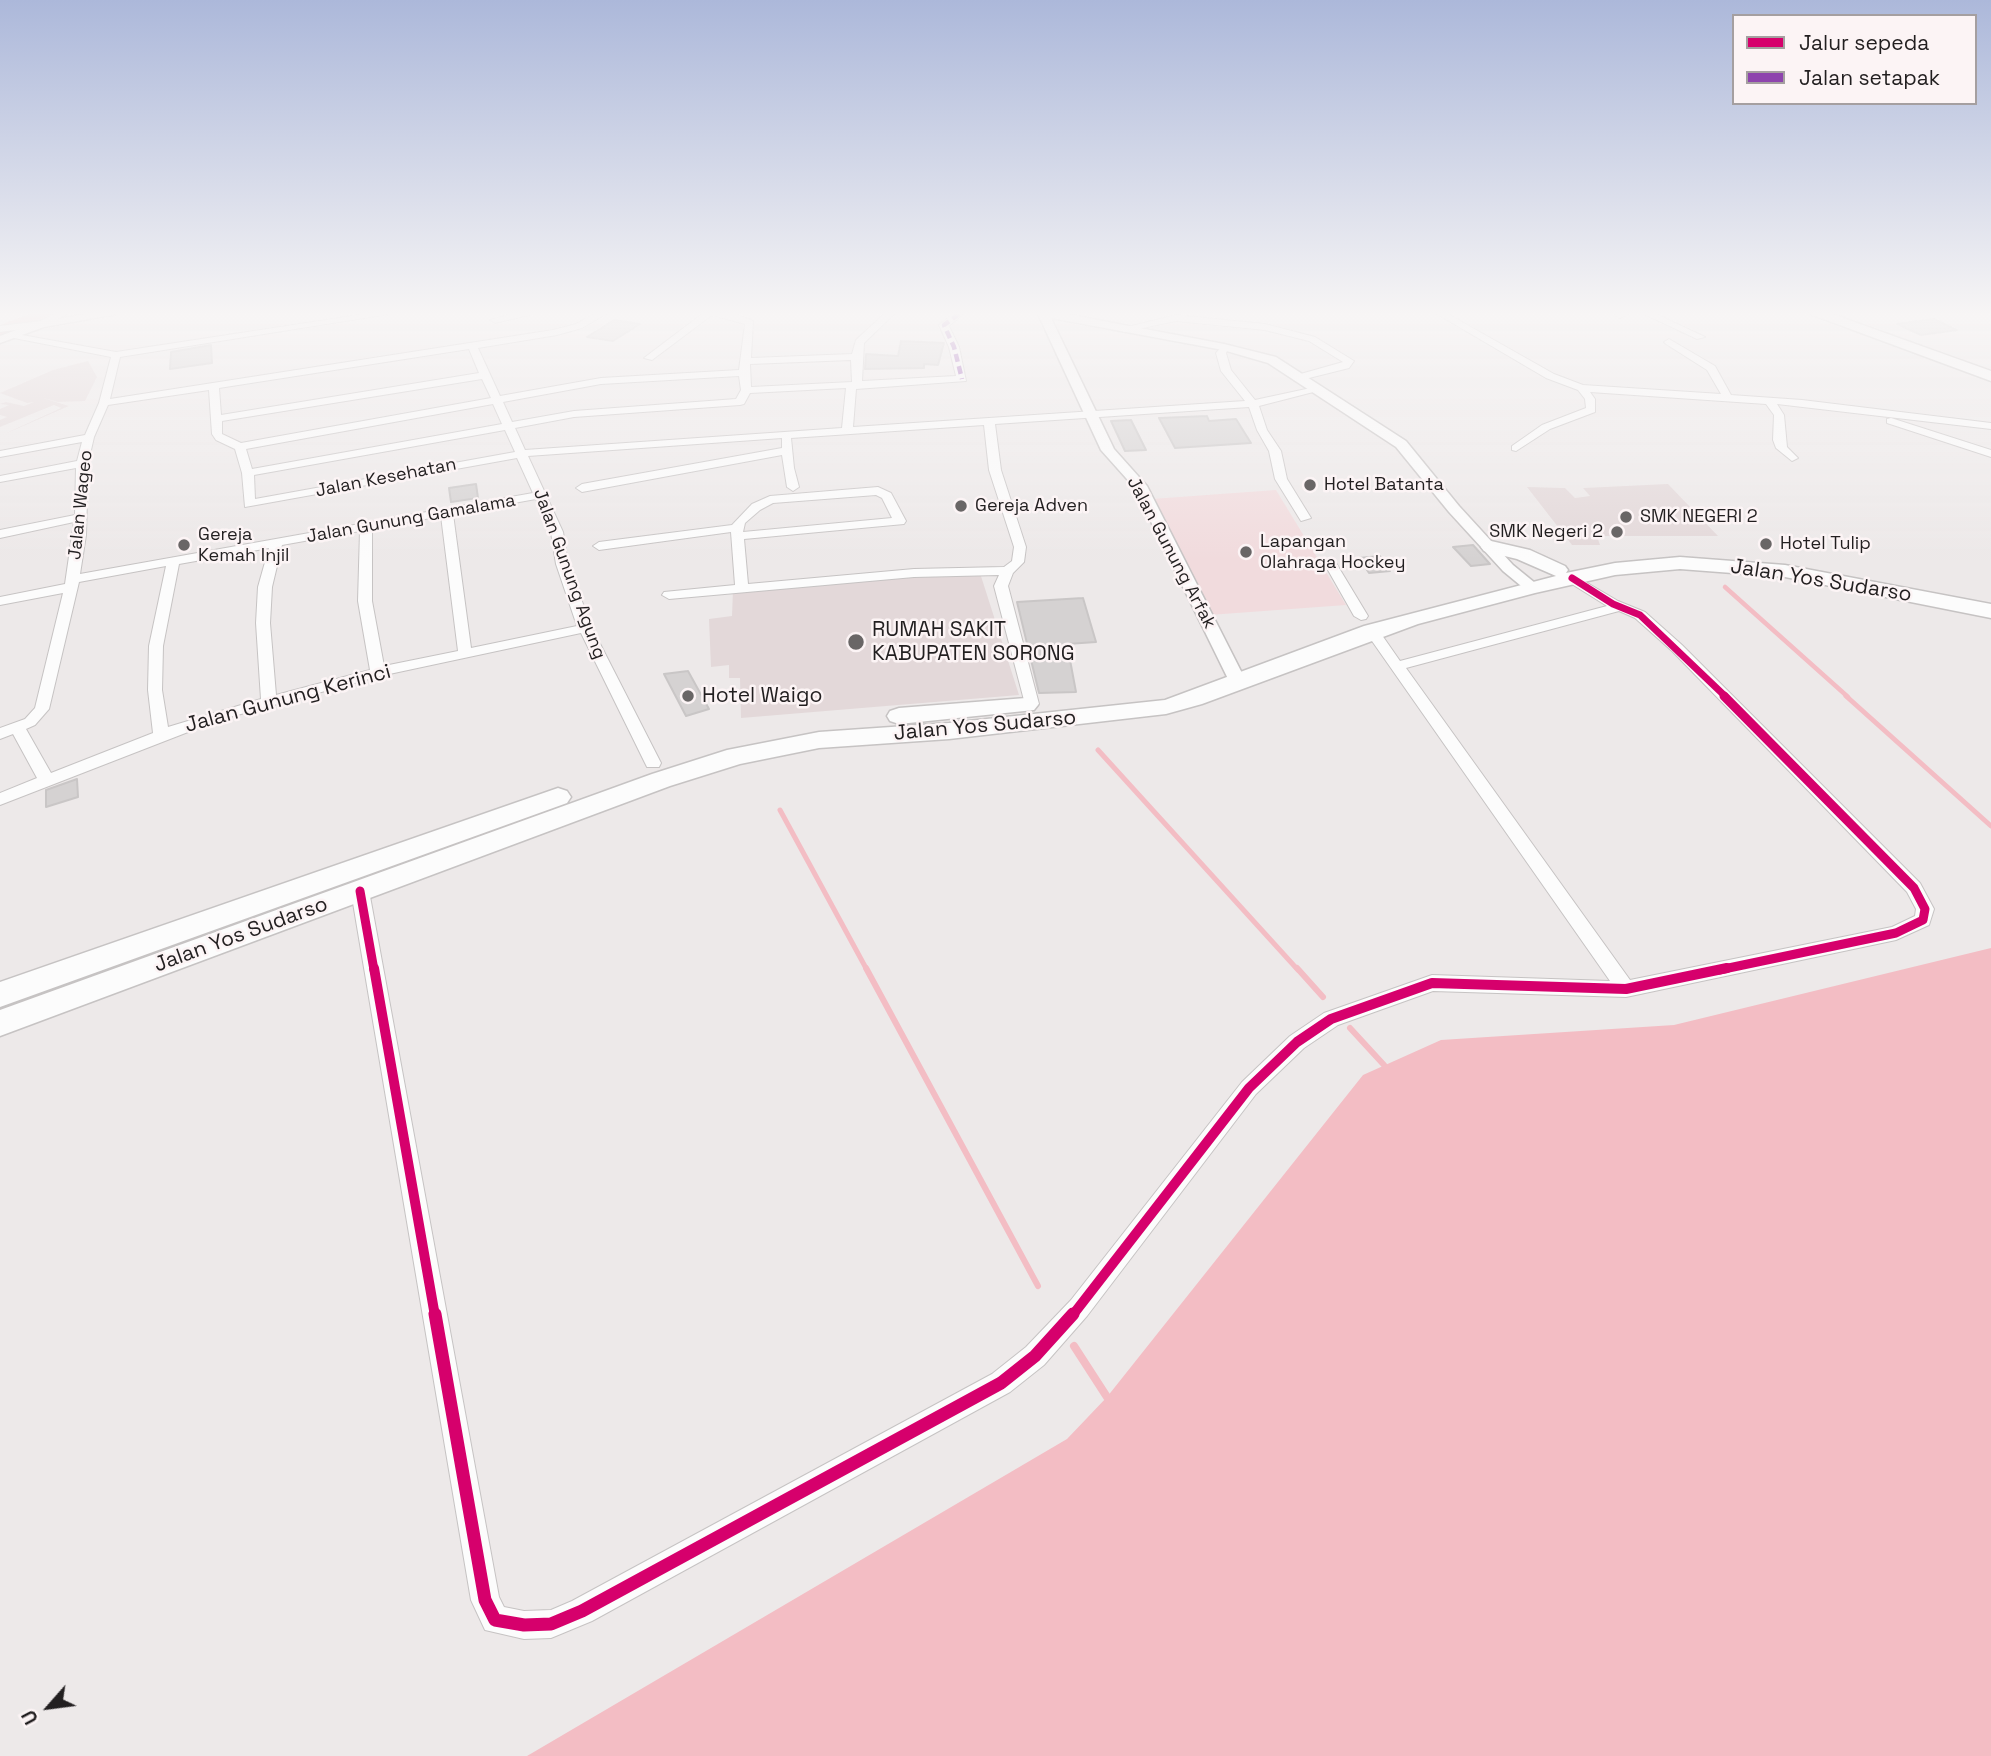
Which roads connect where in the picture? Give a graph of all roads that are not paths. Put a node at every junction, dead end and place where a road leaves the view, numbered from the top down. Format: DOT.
graph roads {
  1 [pos="106,396"];
  2 [pos="150,396"];
  3 [pos="214,396"];
  4 [pos="356,396"];
  5 [pos="496,396"];
  6 [pos="525,396"];
  7 [pos="743,396"];
  8 [pos="853,396"];
  9 [pos="1082,396"];
  10 [pos="1247,396"];
  11 [pos="1289,396"];
  12 [pos="1330,396"];
  13 [pos="1588,396"];
  14 [pos="1679,396"];
  15 [pos="1727,396"];
  16 [pos="1729,400"];
  17 [pos="499,401"];
  18 [pos="1769,401"];
  19 [pos="104,403"];
  20 [pos="1254,404"];
  21 [pos="1855,410"];
  22 [pos="1090,415"];
  23 [pos="214,419"];
  24 [pos="989,421"];
  25 [pos="510,426"];
  26 [pos="1991,426"];
  27 [pos="848,429"];
  28 [pos="787,433"];
  29 [pos="89,437"];
  30 [pos="240,447"];
  31 [pos="1516,448"];
  32 [pos="786,451"];
  33 [pos="523,453"];
  34 [pos="0,454"];
  35 [pos="1991,454"];
  36 [pos="1791,458"];
  37 [pos="82,463"];
  38 [pos="248,472"];
  39 [pos="0,479"];
  40 [pos="793,487"];
  41 [pos="582,488"];
  42 [pos="541,495"];
  43 [pos="447,512"];
  44 [pos="81,517"];
  45 [pos="1305,518"];
  46 [pos="366,527"];
  47 [pos="738,532"];
  48 [pos="0,534"];
  49 [pos="276,543"];
  50 [pos="599,546"];
  51 [pos="1491,547"];
  52 [pos="173,563"];
  53 [pos="1330,563"];
  54 [pos="1007,571"];
  55 [pos="1565,574"];
  56 [pos="72,583"];
  57 [pos="1527,583"];
  58 [pos="747,588"];
  59 [pos="669,595"];
  60 [pos="0,601"];
  61 [pos="1991,603"];
  62 [pos="1619,607"];
  63 [pos="1991,611"];
  64 [pos="1367,623"];
  65 [pos="585,628"];
  66 [pos="465,653"];
  67 [pos="1397,666"];
  68 [pos="378,673"];
  69 [pos="1234,675"];
  70 [pos="270,701"];
  71 [pos="1032,704"];
  72 [pos="18,729"];
  73 [pos="816,732"];
  74 [pos="0,734"];
  75 [pos="161,735"];
  76 [pos="653,763"];
  77 [pos="46,779"];
  78 [pos="0,799"];
  79 [pos="360,891"];
  80 [pos="1626,989"];
  81 [pos="0,995"];
  82 [pos="0,1023"];
  1 -- 19 [label="street, Jalan Wageo"];
  2 -- 19 [label="street"];
  3 -- 23 [label="street"];
  4 -- 23 [label="street"];
  5 -- 17 [label="street, Jalan Gunung Agung"];
  6 -- 17 [label="street"];
  7 -- 25 [label="street"];
  8 -- 27 [label="street"];
  9 -- 22 [label="street, Jalan Gunung Arfak"];
  10 -- 20 [label="street"];
  11 -- 20 [label="street, Jalan Kesehatan"];
  12 -- 51 [label="street"];
  13 -- 31 [label="street"];
  14 -- 16 [label="street"];
  15 -- 16 [label="street"];
  16 -- 18 [label="street"];
  17 -- 25 [label="street, Jalan Gunung Agung"];
  17 -- 30 [label="street"];
  18 -- 21 [label="street"];
  18 -- 36 [label="street"];
  19 -- 29 [label="street, Jalan Wageo"];
  20 -- 22 [label="street, Jalan Kesehatan"];
  20 -- 45 [label="street"];
  21 -- 26 [label="street"];
  21 -- 35 [label="street"];
  22 -- 24 [label="street, Jalan Kesehatan"];
  22 -- 69 [label="street, Jalan Gunung Arfak"];
  23 -- 30 [label="street"];
  24 -- 27 [label="street, Jalan Kesehatan"];
  24 -- 54 [label="street"];
  25 -- 33 [label="street, Jalan Gunung Agung"];
  25 -- 38 [label="street"];
  27 -- 28 [label="street, Jalan Kesehatan"];
  28 -- 32 [label="street"];
  28 -- 33 [label="street, Jalan Kesehatan"];
  29 -- 34 [label="street"];
  29 -- 37 [label="street, Jalan Wageo"];
  30 -- 38 [label="street"];
  32 -- 40 [label="street"];
  32 -- 41 [label="street"];
  33 -- 38 [label="street, Jalan Kesehatan"];
  33 -- 42 [label="street, Jalan Gunung Agung"];
  37 -- 39 [label="street"];
  37 -- 44 [label="street, Jalan Wageo"];
  42 -- 43 [label="street, Jalan Gunung Gamalama"];
  42 -- 65 [label="street, Jalan Gunung Agung"];
  43 -- 46 [label="street, Jalan Gunung Gamalama"];
  43 -- 66 [label="street"];
  44 -- 48 [label="street"];
  44 -- 56 [label="street, Jalan Wageo"];
  46 -- 49 [label="street, Jalan Gunung Gamalama"];
  46 -- 68 [label="street"];
  47 -- 47 [label="street"];
  47 -- 50 [label="street"];
  47 -- 58 [label="street"];
  49 -- 52 [label="street, Jalan Gunung Gamalama"];
  49 -- 70 [label="street"];
  51 -- 55 [label="highway"];
  51 -- 57 [label="street"];
  52 -- 56 [label="street, Jalan Gunung Gamalama"];
  52 -- 75 [label="street"];
  53 -- 64 [label="street"];
  54 -- 58 [label="street"];
  54 -- 71 [label="street"];
  55 -- 57 [label="highway, Jalan Yos Sudarso"];
  55 -- 61 [label="highway, Jalan Yos Sudarso"];
  55 -- 62 [label="street"];
  55 -- 63 [label="highway, Jalan Yos Sudarso"];
  56 -- 60 [label="street, Jalan Gunung Gamalama"];
  56 -- 72 [label="street, Jalan Wageo"];
  57 -- 64 [label="highway, Jalan Yos Sudarso"];
  58 -- 59 [label="street"];
  62 -- 67 [label="street"];
  62 -- 80 [label="street"];
  64 -- 67 [label="street"];
  64 -- 69 [label="highway, Jalan Yos Sudarso"];
  65 -- 66 [label="street, Jalan Gunung Kerinci"];
  65 -- 76 [label="street, Jalan Gunung Agung"];
  66 -- 68 [label="street, Jalan Gunung Kerinci"];
  67 -- 80 [label="street"];
  68 -- 70 [label="street, Jalan Gunung Kerinci"];
  69 -- 71 [label="highway, Jalan Yos Sudarso"];
  69 -- 73 [label="highway, Jalan Yos Sudarso"];
  70 -- 75 [label="street, Jalan Gunung Kerinci"];
  71 -- 73 [label="highway, Jalan Yos Sudarso"];
  72 -- 74 [label="street, Jalan Wageo"];
  72 -- 77 [label="street"];
  73 -- 76 [label="highway, Jalan Yos Sudarso"];
  73 -- 79 [label="highway, Jalan Yos Sudarso"];
  75 -- 77 [label="street, Jalan Gunung Kerinci"];
  76 -- 81 [label="highway, Jalan Yos Sudarso"];
  77 -- 78 [label="street, Jalan Gunung Kerinci"];
  79 -- 80 [label="street"];
  79 -- 82 [label="highway, Jalan Yos Sudarso"];
}
